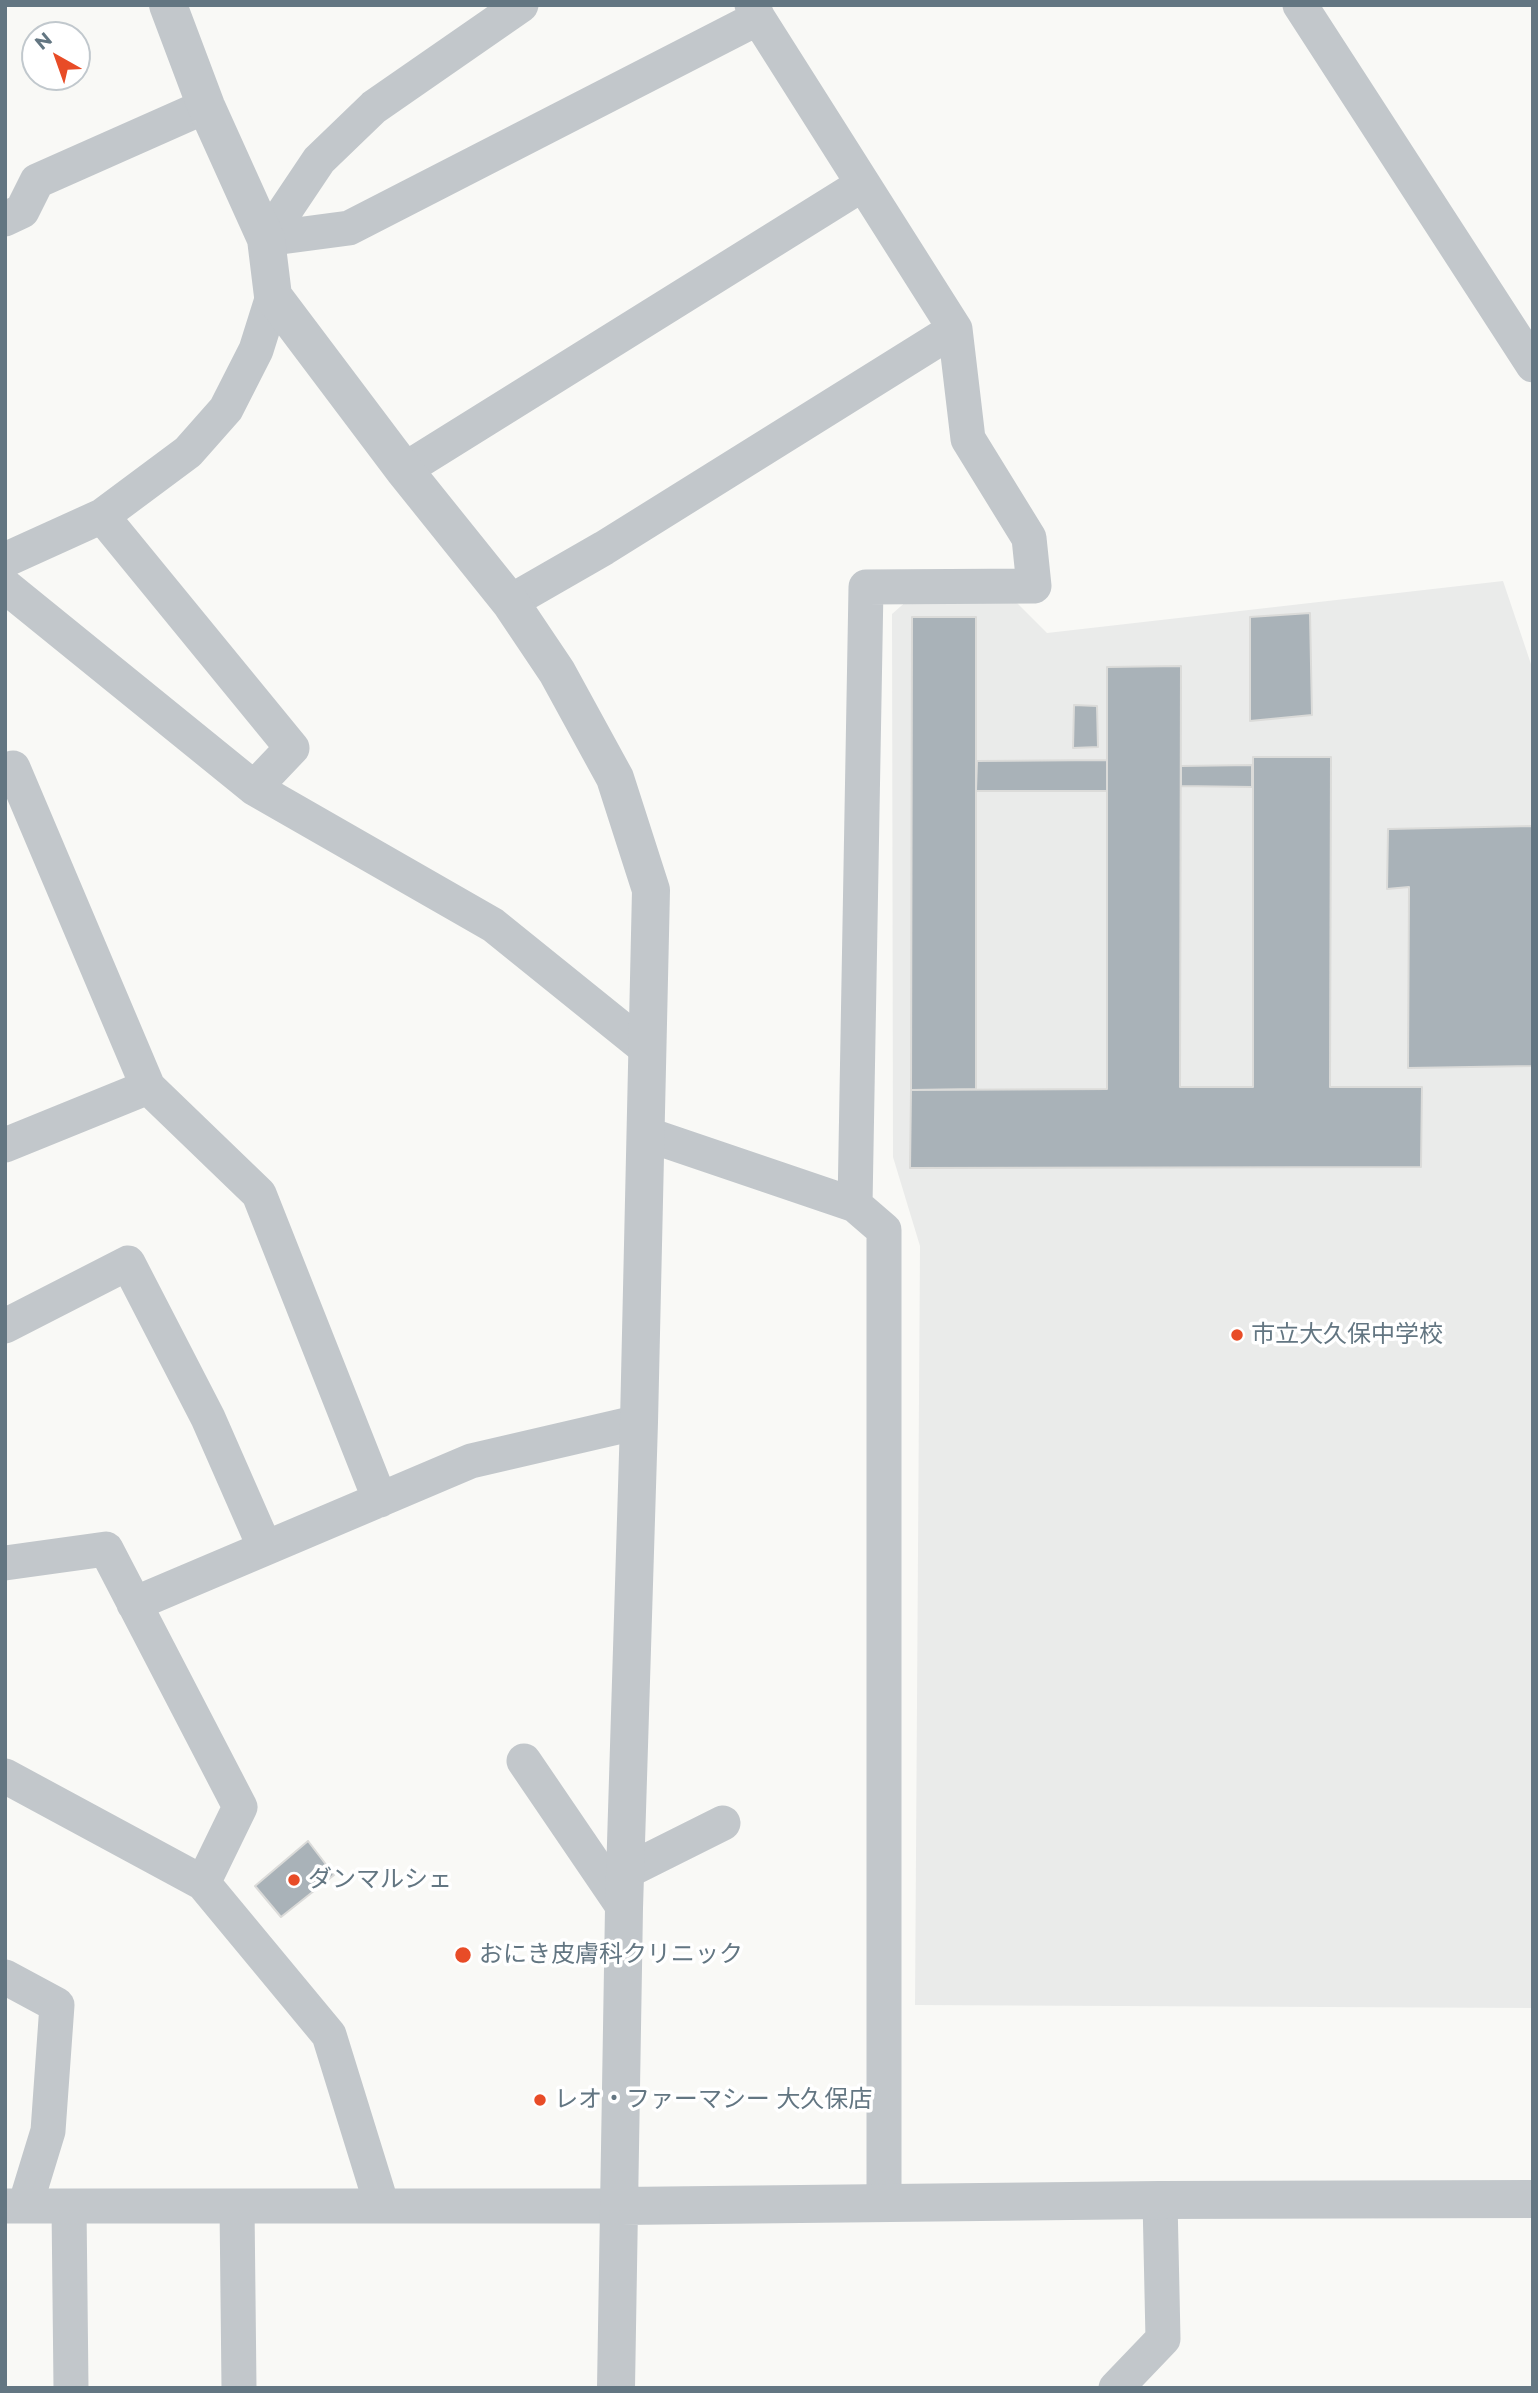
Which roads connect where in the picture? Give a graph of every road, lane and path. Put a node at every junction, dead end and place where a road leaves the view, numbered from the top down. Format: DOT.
graph roads {
  1 [pos="168,5"];
  2 [pos="521,5"];
  3 [pos="1300,5"];
  4 [pos="755,12"];
  5 [pos="206,106"];
  6 [pos="863,184"];
  7 [pos="5,219"];
  8 [pos="266,239"];
  9 [pos="273,296"];
  10 [pos="955,329"];
  11 [pos="1533,365"];
  12 [pos="404,470"];
  13 [pos="102,516"];
  14 [pos="5,561"];
  15 [pos="5,586"];
  16 [pos="510,602"];
  17 [pos="5,771"];
  18 [pos="254,788"];
  19 [pos="648,1050"];
  20 [pos="148,1087"];
  21 [pos="646,1134"];
  22 [pos="5,1145"];
  23 [pos="855,1205"];
  24 [pos="5,1326"];
  25 [pos="639,1422"];
  26 [pos="380,1500"];
  27 [pos="265,1548"];
  28 [pos="5,1563"];
  29 [pos="134,1604"];
  30 [pos="524,1761"];
  31 [pos="5,1776"];
  32 [pos="723,1823"];
  33 [pos="203,1883"];
  34 [pos="625,1890"];
  35 [pos="5,1977"];
  36 [pos="1533,2199"];
  37 [pos="1160,2200"];
  38 [pos="884,2203"];
  39 [pos="15,2206"];
  40 [pos="69,2206"];
  41 [pos="237,2206"];
  42 [pos="382,2206"];
  43 [pos="621,2206"];
  44 [pos="71,2388"];
  45 [pos="239,2388"];
  46 [pos="616,2388"];
  47 [pos="1116,2388"];
  1 -- 5 [label="street"];
  2 -- 8 [label="street"];
  3 -- 11 [label="street"];
  4 -- 6 [label="street"];
  4 -- 8 [label="street"];
  5 -- 7 [label="street"];
  5 -- 8 [label="street"];
  6 -- 10 [label="street"];
  6 -- 12 [label="street"];
  8 -- 9 [label="street"];
  9 -- 12 [label="street"];
  9 -- 13 [label="street"];
  10 -- 16 [label="street"];
  10 -- 23 [label="street"];
  12 -- 16 [label="street"];
  13 -- 14 [label="street"];
  13 -- 18 [label="street"];
  15 -- 18 [label="street"];
  16 -- 19 [label="street"];
  17 -- 20 [label="street"];
  18 -- 19 [label="street"];
  19 -- 21 [label="street"];
  20 -- 22 [label="street"];
  20 -- 26 [label="street"];
  21 -- 23 [label="street"];
  21 -- 25 [label="street"];
  23 -- 38 [label="street"];
  24 -- 27 [label="street"];
  25 -- 26 [label="street"];
  25 -- 34 [label="street"];
  26 -- 27 [label="street"];
  27 -- 29 [label="street"];
  28 -- 29 [label="street"];
  29 -- 33 [label="street"];
  30 -- 34 [label="street"];
  31 -- 33 [label="street"];
  32 -- 34 [label="street"];
  33 -- 42 [label="street"];
  34 -- 43 [label="street"];
  35 -- 39 [label="street"];
  36 -- 37 [label="street"];
  37 -- 38 [label="street"];
  37 -- 47 [label="street"];
  38 -- 43 [label="street"];
  39 -- 40 [label="street"];
  40 -- 41 [label="street"];
  40 -- 44 [label="street"];
  41 -- 42 [label="street"];
  41 -- 45 [label="street"];
  42 -- 43 [label="street"];
  43 -- 46 [label="street"];
}
